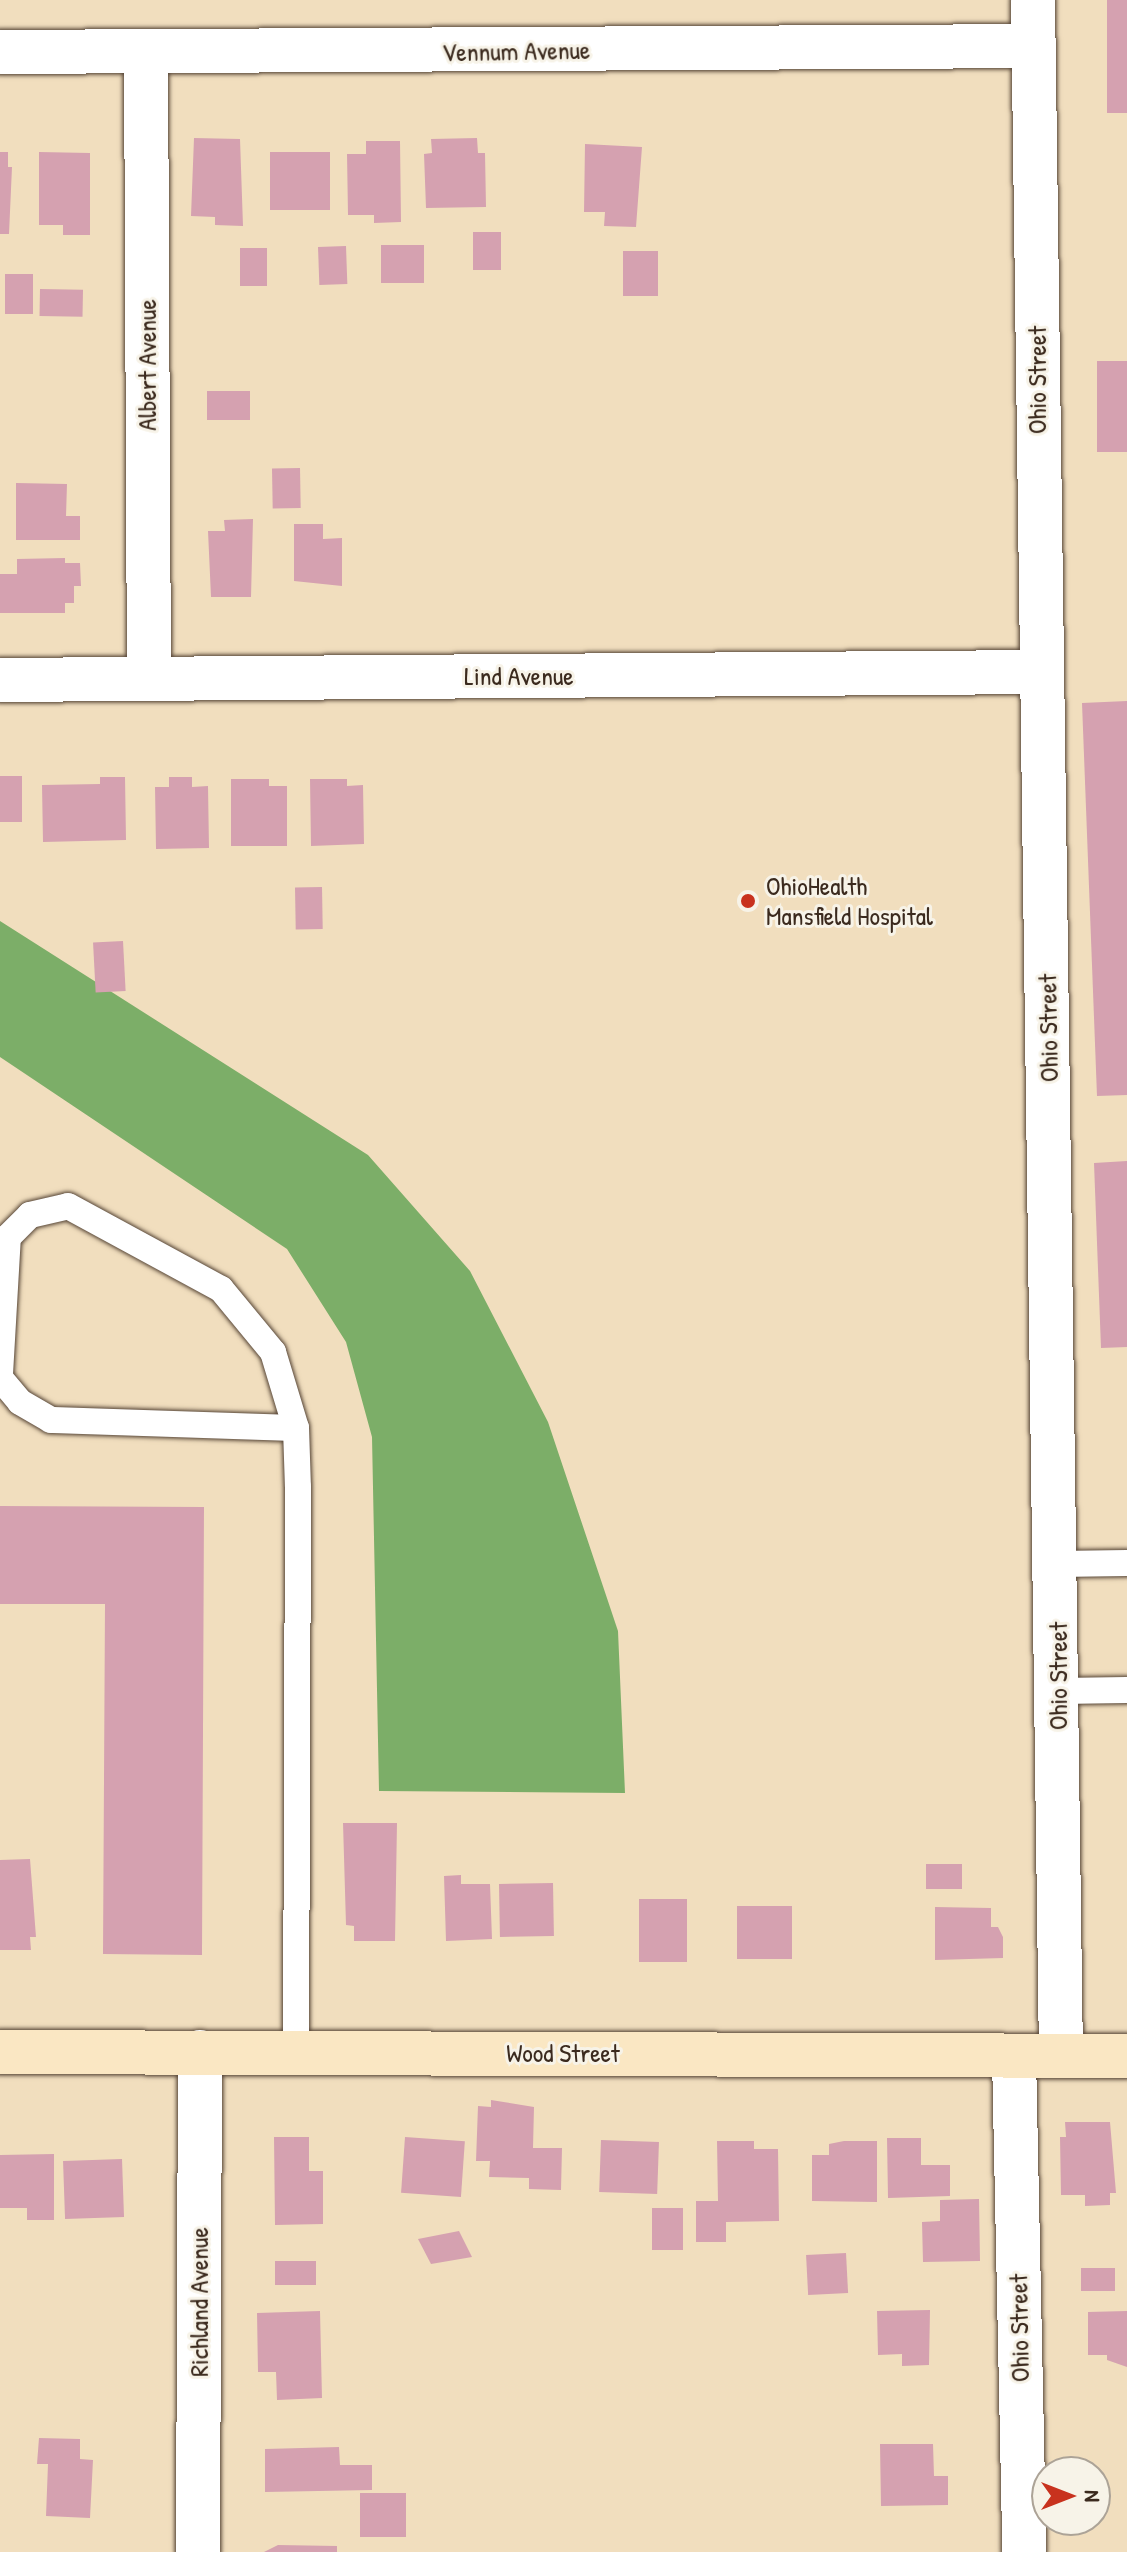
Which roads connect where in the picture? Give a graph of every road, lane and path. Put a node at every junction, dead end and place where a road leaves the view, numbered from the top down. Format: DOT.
graph roads {
  1 [pos="1033,0"];
  2 [pos="1032,46"];
  3 [pos="146,51"];
  4 [pos="0,52"];
  5 [pos="1039,672"];
  6 [pos="149,679"];
  7 [pos="0,680"];
  8 [pos="0,1376"];
  9 [pos="296,1428"];
  10 [pos="1127,1563"];
  11 [pos="1057,1564"];
  12 [pos="1127,1690"];
  13 [pos="1059,1691"];
  14 [pos="296,2051"];
  15 [pos="0,2052"];
  16 [pos="200,2052"];
  17 [pos="1014,2056"];
  18 [pos="1061,2056"];
  19 [pos="1127,2056"];
  20 [pos="198,2552"];
  21 [pos="1024,2552"];
  1 -- 2 [label="street, Ohio Street"];
  2 -- 3 [label="street, Vennum Avenue"];
  2 -- 5 [label="street, Ohio Street"];
  3 -- 4 [label="street, Vennum Avenue"];
  3 -- 6 [label="street, Albert Avenue"];
  5 -- 6 [label="street, Lind Avenue"];
  5 -- 11 [label="street, Ohio Street"];
  6 -- 7 [label="street, Lind Avenue"];
  8 -- 9 [label="lane"];
  8 -- 9 [label="lane"];
  9 -- 14 [label="lane"];
  10 -- 11 [label="lane"];
  11 -- 13 [label="street, Ohio Street"];
  12 -- 13 [label="lane"];
  13 -- 18 [label="street, Ohio Street"];
  14 -- 16 [label="street, Wood Street"];
  14 -- 17 [label="street, Wood Street"];
  15 -- 16 [label="street, Wood Street"];
  16 -- 20 [label="street, Richland Avenue"];
  17 -- 18 [label="street, Wood Street"];
  17 -- 21 [label="street, Ohio Street"];
  18 -- 19 [label="street, Wood Street"];
}
